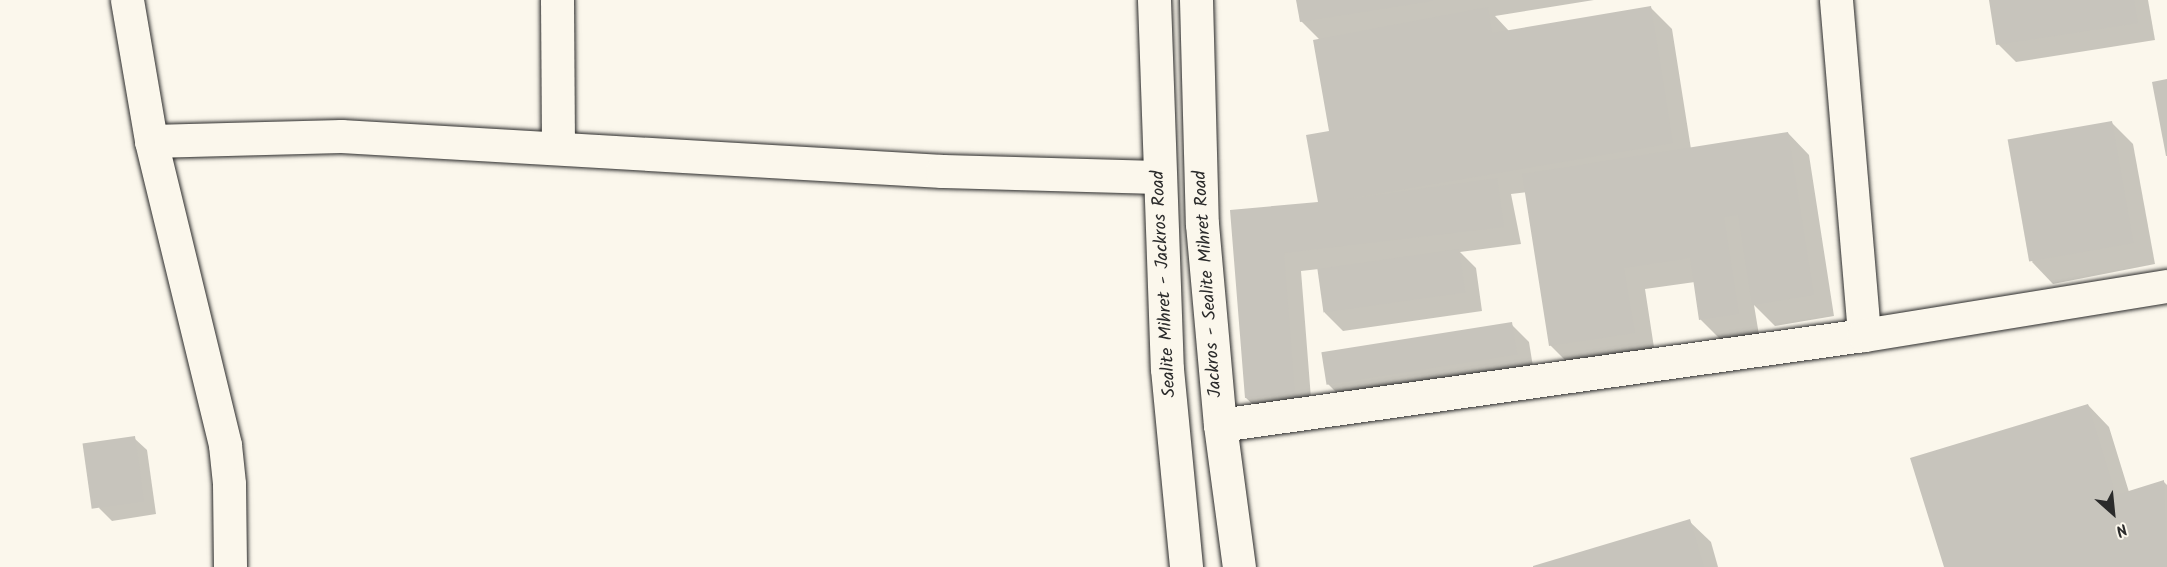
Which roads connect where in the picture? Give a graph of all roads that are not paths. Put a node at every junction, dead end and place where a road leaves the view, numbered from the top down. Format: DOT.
graph roads {
  1 [pos="127,0"];
  2 [pos="556,0"];
  3 [pos="1154,0"];
  4 [pos="1196,0"];
  5 [pos="1836,0"];
  6 [pos="151,141"];
  7 [pos="558,147"];
  8 [pos="1160,177"];
  9 [pos="2167,286"];
  10 [pos="1864,335"];
  11 [pos="1220,424"];
  12 [pos="230,567"];
  13 [pos="1186,567"];
  14 [pos="1239,567"];
  1 -- 6 [label="street"];
  2 -- 7 [label="street"];
  3 -- 8 [label="street, Sealite Mihret - Jackros Road"];
  4 -- 11 [label="street, Jackros - Sealite Mihret Road"];
  5 -- 10 [label="street"];
  6 -- 7 [label="street"];
  6 -- 12 [label="street"];
  7 -- 8 [label="street"];
  8 -- 13 [label="street, Sealite Mihret - Jackros Road"];
  9 -- 10 [label="street"];
  10 -- 11 [label="street"];
  11 -- 14 [label="street, Jackros - Sealite Mihret Road"];
}
